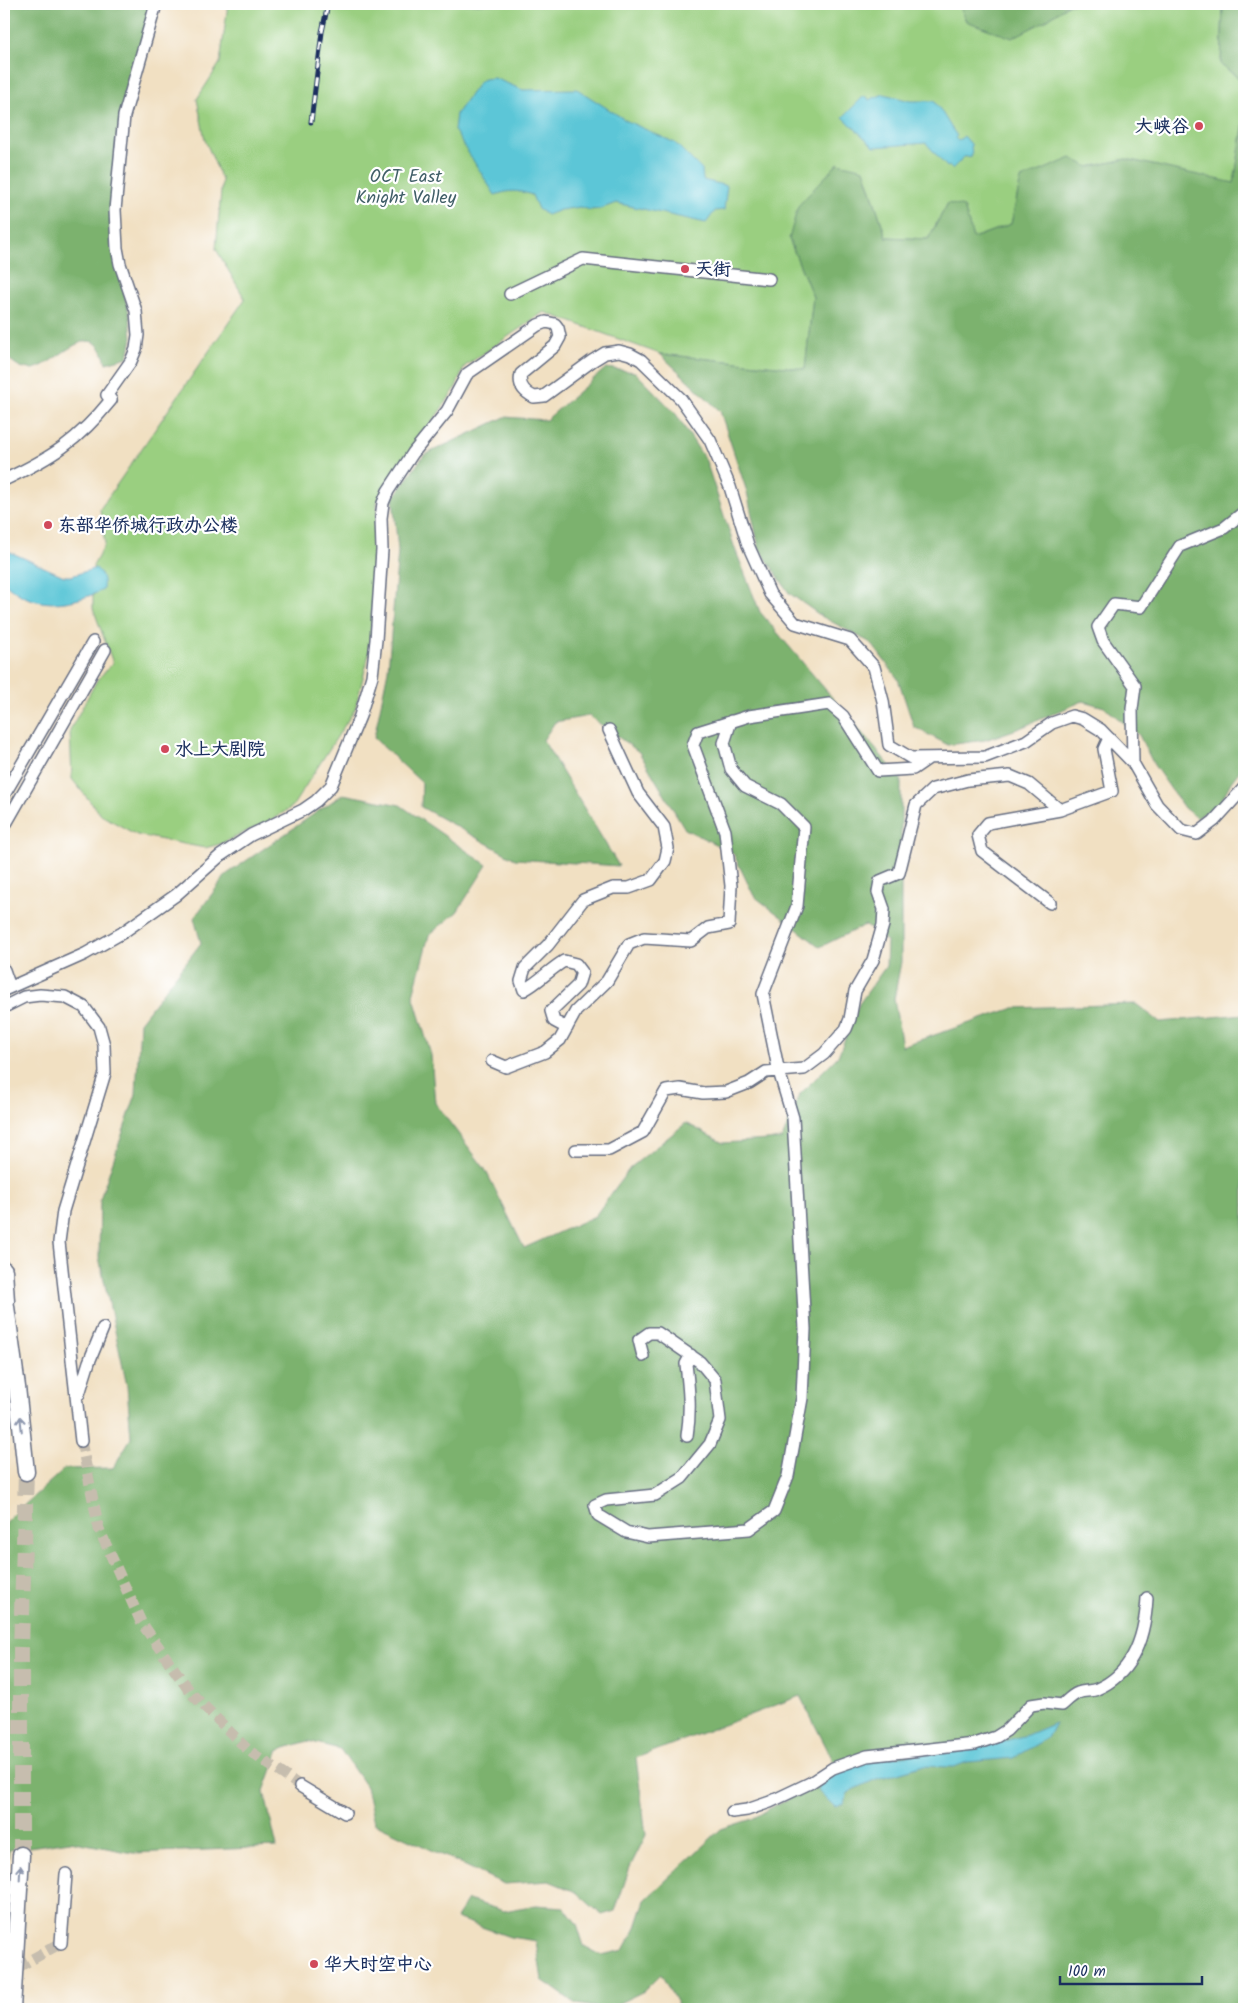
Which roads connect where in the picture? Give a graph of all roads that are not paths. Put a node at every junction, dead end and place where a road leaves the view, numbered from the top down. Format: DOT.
graph roads {
  1 [pos="156,4"];
  2 [pos="769,279"];
  3 [pos="510,294"];
  4 [pos="4,480"];
  5 [pos="1244,512"];
  6 [pos="93,642"];
  7 [pos="105,650"];
  8 [pos="731,721"];
  9 [pos="609,730"];
  10 [pos="1109,738"];
  11 [pos="929,758"];
  12 [pos="1133,763"];
  13 [pos="1244,788"];
  14 [pos="4,795"];
  15 [pos="1060,810"];
  16 [pos="4,827"];
  17 [pos="1050,903"];
  18 [pos="4,970"];
  19 [pos="7,988"];
  20 [pos="4,1007"];
  21 [pos="567,1028"];
  22 [pos="492,1060"];
  23 [pos="779,1071"];
  24 [pos="576,1150"];
  25 [pos="4,1270"];
  26 [pos="5,1298"];
  27 [pos="103,1328"];
  28 [pos="691,1355"];
  29 [pos="642,1356"];
  30 [pos="77,1401"];
  31 [pos="687,1436"];
  32 [pos="81,1441"];
  33 [pos="26,1472"];
  34 [pos="1147,1598"];
  35 [pos="300,1786"];
  36 [pos="732,1812"];
  37 [pos="345,1813"];
  38 [pos="21,1855"];
  39 [pos="66,1874"];
  40 [pos="61,1943"];
  41 [pos="12,2009"];
  1 -- 4 [label="street"];
  2 -- 3 [label="street"];
  5 -- 12 [label="street"];
  6 -- 14 [label="street"];
  7 -- 16 [label="street"];
  8 -- 11 [label="street"];
  8 -- 21 [label="street"];
  8 -- 23 [label="street"];
  9 -- 21 [label="street"];
  10 -- 11 [label="street"];
  10 -- 12 [label="street"];
  10 -- 15 [label="street"];
  11 -- 19 [label="street"];
  12 -- 13 [label="street"];
  15 -- 17 [label="street"];
  15 -- 23 [label="street"];
  18 -- 19 [label="street"];
  20 -- 30 [label="street"];
  21 -- 22 [label="street"];
  23 -- 24 [label="street"];
  23 -- 28 [label="street"];
  25 -- 26 [label="highway"];
  33 -- 26 [label="highway, one-way"];
  27 -- 30 [label="street"];
  28 -- 29 [label="street"];
  28 -- 31 [label="street"];
  30 -- 32 [label="street"];
  34 -- 36 [label="street"];
  35 -- 37 [label="street"];
  41 -- 38 [label="highway, one-way"];
  39 -- 40 [label="street"];
}
